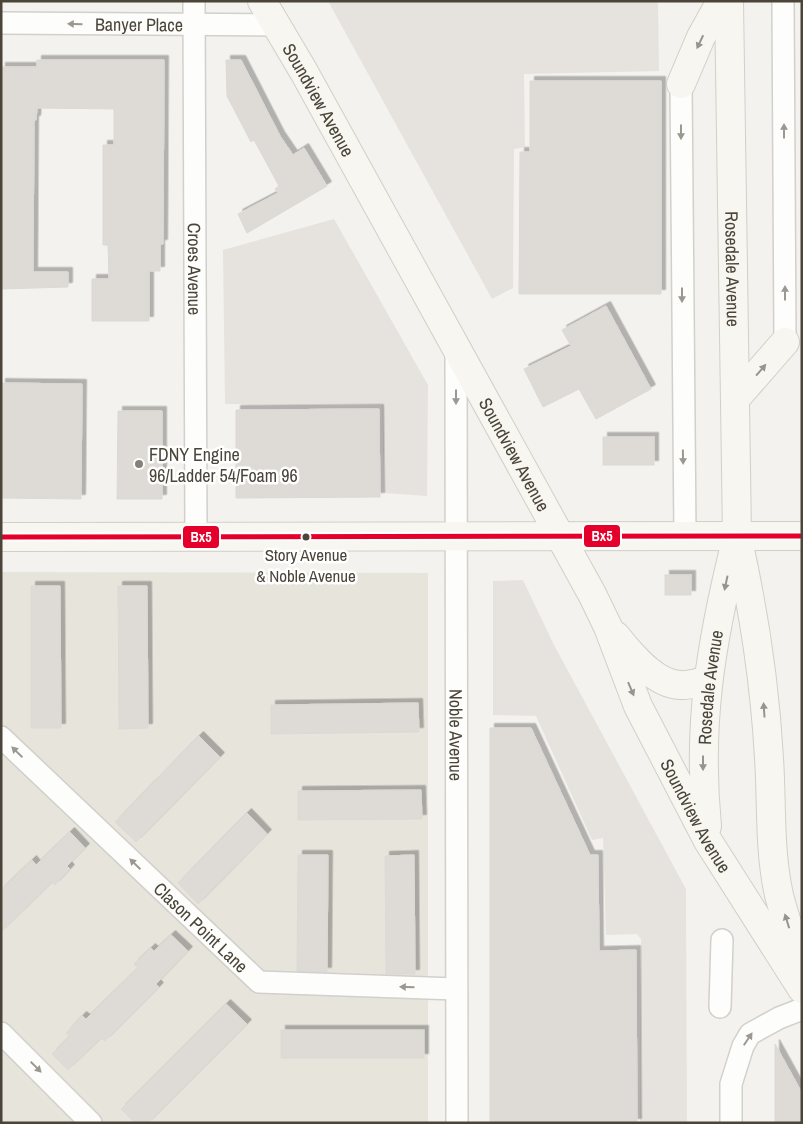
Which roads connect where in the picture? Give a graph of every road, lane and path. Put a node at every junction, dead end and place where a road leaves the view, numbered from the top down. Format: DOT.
graph roads {
  1 [pos="194,1"];
  2 [pos="262,1"];
  3 [pos="721,1"];
  4 [pos="729,1"];
  5 [pos="784,1"];
  6 [pos="1,23"];
  7 [pos="194,24"];
  8 [pos="276,25"];
  9 [pos="681,84"];
  10 [pos="785,342"];
  11 [pos="456,348"];
  12 [pos="737,397"];
  13 [pos="456,536"];
  14 [pos="560,536"];
  15 [pos="685,536"];
  16 [pos="737,536"];
  17 [pos="802,536"];
  18 [pos="1,537"];
  19 [pos="196,537"];
  20 [pos="608,627"];
  21 [pos="708,680"];
  22 [pos="1,737"];
  23 [pos="708,841"];
  24 [pos="722,940"];
  25 [pos="802,968"];
  26 [pos="456,989"];
  27 [pos="802,989"];
  28 [pos="720,1007"];
  29 [pos="802,1009"];
  30 [pos="1,1033"];
  31 [pos="91,1123"];
  32 [pos="457,1123"];
  33 [pos="731,1123"];
  1 -- 7 [label="street, Croes Avenue"];
  2 -- 8 [label="main road, Soundview Avenue"];
  3 -- 9 [label="main road, one-way"];
  4 -- 12 [label="main road, Rosedale Avenue"];
  10 -- 5 [label="street, one-way"];
  7 -- 6 [label="street, Banyer Place, one-way"];
  7 -- 8 [label="street, Banyer Place"];
  7 -- 19 [label="street, Croes Avenue"];
  8 -- 11 [label="main road, Soundview Avenue"];
  9 -- 15 [label="street, one-way"];
  12 -- 10 [label="main road, one-way"];
  11 -- 13 [label="street, Noble Avenue, one-way"];
  11 -- 14 [label="main road, Soundview Avenue"];
  12 -- 16 [label="main road, Rosedale Avenue"];
  13 -- 14 [label="main road"];
  13 -- 19 [label="main road"];
  13 -- 26 [label="street, Noble Avenue"];
  14 -- 15 [label="main road"];
  14 -- 20 [label="main road, Soundview Avenue"];
  15 -- 16 [label="main road"];
  16 -- 17 [label="main road"];
  16 -- 21 [label="main road, Rosedale Avenue, one-way"];
  25 -- 16 [label="main road, Rosedale Avenue, one-way"];
  18 -- 19 [label="main road"];
  20 -- 21 [label="main road"];
  20 -- 23 [label="main road, Soundview Avenue, one-way"];
  21 -- 23 [label="main road, Rosedale Avenue, one-way"];
  26 -- 22 [label="street, Clason Point Lane, one-way"];
  23 -- 27 [label="main road, Soundview Avenue"];
  24 -- 28 [label="street"];
  26 -- 32 [label="street, Noble Avenue"];
  33 -- 29 [label="street, one-way"];
  30 -- 31 [label="street, one-way"];
}
